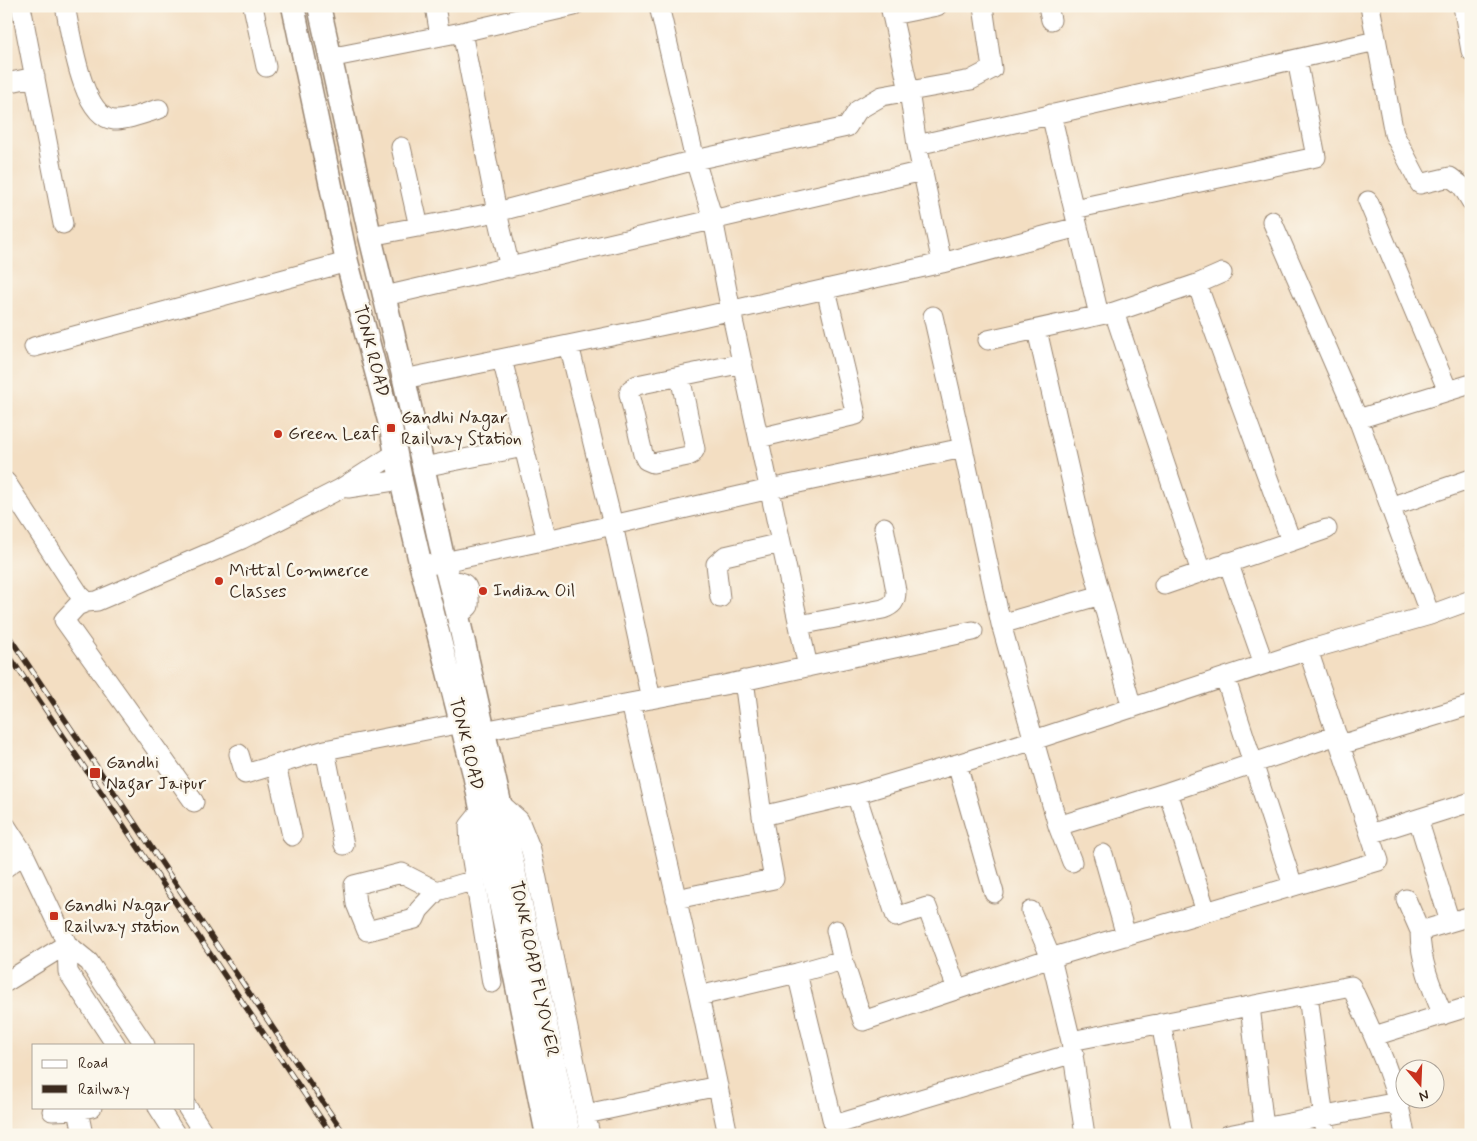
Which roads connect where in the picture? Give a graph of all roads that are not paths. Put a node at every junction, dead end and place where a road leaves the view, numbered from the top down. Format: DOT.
graph roads {
  1 [pos="21,6"];
  2 [pos="65,6"];
  3 [pos="253,6"];
  4 [pos="293,6"];
  5 [pos="319,6"];
  6 [pos="435,6"];
  7 [pos="574,6"];
  8 [pos="658,6"];
  9 [pos="937,6"];
  10 [pos="984,6"];
  11 [pos="1370,6"];
  12 [pos="1463,6"];
  13 [pos="891,10"];
  14 [pos="462,32"];
  15 [pos="440,36"];
  16 [pos="1376,41"];
  17 [pos="1471,50"];
  18 [pos="329,58"];
  19 [pos="1298,60"];
  20 [pos="266,67"];
  21 [pos="35,78"];
  22 [pos="6,83"];
  23 [pos="909,91"];
  24 [pos="159,110"];
  25 [pos="1051,114"];
  26 [pos="918,145"];
  27 [pos="400,147"];
  28 [pos="695,160"];
  29 [pos="923,172"];
  30 [pos="1368,201"];
  31 [pos="1471,201"];
  32 [pos="497,212"];
  33 [pos="1076,218"];
  34 [pos="713,219"];
  35 [pos="1272,221"];
  36 [pos="63,224"];
  37 [pos="419,227"];
  38 [pos="370,236"];
  39 [pos="347,262"];
  40 [pos="942,263"];
  41 [pos="510,268"];
  42 [pos="1222,273"];
  43 [pos="1197,284"];
  44 [pos="384,296"];
  45 [pos="829,302"];
  46 [pos="731,311"];
  47 [pos="1106,314"];
  48 [pos="933,316"];
  49 [pos="1037,330"];
  50 [pos="988,340"];
  51 [pos="569,345"];
  52 [pos="34,347"];
  53 [pos="502,359"];
  54 [pos="743,363"];
  55 [pos="680,376"];
  56 [pos="404,379"];
  57 [pos="1471,384"];
  58 [pos="1448,391"];
  59 [pos="1358,419"];
  60 [pos="759,438"];
  61 [pos="524,446"];
  62 [pos="963,448"];
  63 [pos="396,454"];
  64 [pos="423,467"];
  65 [pos="1471,479"];
  66 [pos="401,480"];
  67 [pos="6,482"];
  68 [pos="340,489"];
  69 [pos="770,489"];
  70 [pos="1390,507"];
  71 [pos="613,525"];
  72 [pos="884,528"];
  73 [pos="1327,529"];
  74 [pos="547,540"];
  75 [pos="1291,541"];
  76 [pos="782,542"];
  77 [pos="1228,562"];
  78 [pos="421,566"];
  79 [pos="446,572"];
  80 [pos="1201,572"];
  81 [pos="1164,585"];
  82 [pos="1101,595"];
  83 [pos="720,598"];
  84 [pos="1471,600"];
  85 [pos="87,602"];
  86 [pos="1430,614"];
  87 [pos="1000,624"];
  88 [pos="799,625"];
  89 [pos="973,631"];
  90 [pos="1308,650"];
  91 [pos="1264,664"];
  92 [pos="808,667"];
  93 [pos="1225,677"];
  94 [pos="744,680"];
  95 [pos="651,699"];
  96 [pos="631,703"];
  97 [pos="1471,705"];
  98 [pos="1132,708"];
  99 [pos="462,723"];
  100 [pos="483,732"];
  101 [pos="1034,740"];
  102 [pos="1339,740"];
  103 [pos="325,750"];
  104 [pos="239,754"];
  105 [pos="956,764"];
  106 [pos="1253,764"];
  107 [pos="276,765"];
  108 [pos="1168,792"];
  109 [pos="856,794"];
  110 [pos="194,802"];
  111 [pos="1471,802"];
  112 [pos="491,807"];
  113 [pos="762,816"];
  114 [pos="1418,819"];
  115 [pos="6,826"];
  116 [pos="1058,826"];
  117 [pos="1370,834"];
  118 [pos="292,836"];
  119 [pos="496,837"];
  120 [pos="344,845"];
  121 [pos="24,854"];
  122 [pos="1103,854"];
  123 [pos="1072,862"];
  124 [pos="6,867"];
  125 [pos="475,880"];
  126 [pos="1292,886"];
  127 [pos="437,891"];
  128 [pos="994,893"];
  129 [pos="676,899"];
  130 [pos="1406,900"];
  131 [pos="1031,911"];
  132 [pos="1206,912"];
  133 [pos="1471,916"];
  134 [pos="1450,922"];
  135 [pos="836,930"];
  136 [pos="1420,931"];
  137 [pos="1126,936"];
  138 [pos="67,944"];
  139 [pos="1051,958"];
  140 [pos="843,960"];
  141 [pos="798,974"];
  142 [pos="6,982"];
  143 [pos="492,983"];
  144 [pos="957,989"];
  145 [pos="1308,995"];
  146 [pos="699,996"];
  147 [pos="1250,1006"];
  148 [pos="1471,1006"];
  149 [pos="1443,1015"];
  150 [pos="1161,1023"];
  151 [pos="1374,1036"];
  152 [pos="115,1044"];
  153 [pos="144,1044"];
  154 [pos="1073,1047"];
  155 [pos="718,1086"];
  156 [pos="1394,1091"];
  157 [pos="1394,1103"];
  158 [pos="159,1108"];
  159 [pos="188,1108"];
  160 [pos="1400,1108"];
  161 [pos="85,1109"];
  162 [pos="52,1110"];
  163 [pos="586,1114"];
  164 [pos="1324,1126"];
  165 [pos="1264,1128"];
  166 [pos="835,1130"];
  167 [pos="83,1135"];
  168 [pos="176,1135"];
  169 [pos="205,1135"];
  170 [pos="547,1135"];
  171 [pos="569,1135"];
  172 [pos="590,1135"];
  173 [pos="728,1135"];
  174 [pos="1085,1135"];
  175 [pos="1182,1135"];
  176 [pos="1230,1135"];
  177 [pos="1405,1135"];
  1 -- 21 [label="street"];
  2 -- 24 [label="street"];
  3 -- 20 [label="street"];
  4 -- 39 [label="main road, TONK ROAD"];
  5 -- 18 [label="main road, TONK ROAD"];
  6 -- 15 [label="street"];
  7 -- 14 [label="street"];
  8 -- 28 [label="street"];
  9 -- 13 [label="street"];
  10 -- 23 [label="street"];
  11 -- 16 [label="street"];
  12 -- 17 [label="street"];
  13 -- 23 [label="street"];
  14 -- 15 [label="street"];
  14 -- 32 [label="street"];
  15 -- 18 [label="street"];
  16 -- 19 [label="street"];
  16 -- 31 [label="street"];
  18 -- 38 [label="main road, TONK ROAD"];
  19 -- 25 [label="street"];
  19 -- 33 [label="street"];
  21 -- 22 [label="street"];
  21 -- 36 [label="street"];
  23 -- 26 [label="street"];
  23 -- 28 [label="street"];
  25 -- 26 [label="street"];
  25 -- 33 [label="street"];
  26 -- 29 [label="street"];
  27 -- 37 [label="street"];
  28 -- 32 [label="street"];
  28 -- 34 [label="street"];
  29 -- 34 [label="street"];
  29 -- 40 [label="street"];
  30 -- 58 [label="street"];
  32 -- 37 [label="street"];
  32 -- 41 [label="street"];
  33 -- 40 [label="street"];
  33 -- 47 [label="street"];
  34 -- 41 [label="street"];
  34 -- 46 [label="street"];
  35 -- 59 [label="street"];
  37 -- 38 [label="street"];
  38 -- 44 [label="main road, TONK ROAD"];
  39 -- 52 [label="street"];
  39 -- 63 [label="main road, TONK ROAD"];
  40 -- 46 [label="street"];
  41 -- 44 [label="street"];
  42 -- 43 [label="street"];
  43 -- 47 [label="street"];
  43 -- 75 [label="street"];
  44 -- 56 [label="main road, TONK ROAD"];
  45 -- 60 [label="street"];
  46 -- 51 [label="street"];
  46 -- 54 [label="street"];
  47 -- 49 [label="street"];
  47 -- 80 [label="street"];
  48 -- 62 [label="street"];
  49 -- 50 [label="street"];
  49 -- 82 [label="street"];
  51 -- 53 [label="street"];
  51 -- 71 [label="street"];
  53 -- 56 [label="street"];
  53 -- 61 [label="street"];
  54 -- 55 [label="street"];
  54 -- 60 [label="street"];
  55 -- 55 [label="street"];
  56 -- 64 [label="main road, TONK ROAD"];
  57 -- 58 [label="street"];
  58 -- 59 [label="street"];
  59 -- 70 [label="street"];
  60 -- 69 [label="street"];
  61 -- 64 [label="street"];
  61 -- 74 [label="street"];
  62 -- 69 [label="street"];
  62 -- 87 [label="street"];
  63 -- 66 [label="main road, TONK ROAD"];
  63 -- 68 [label="street"];
  64 -- 79 [label="main road, TONK ROAD"];
  65 -- 70 [label="street"];
  66 -- 68 [label="street"];
  66 -- 78 [label="main road, TONK ROAD"];
  67 -- 85 [label="street"];
  68 -- 85 [label="street"];
  69 -- 71 [label="street"];
  69 -- 76 [label="street"];
  70 -- 86 [label="street"];
  71 -- 74 [label="street"];
  71 -- 95 [label="street"];
  72 -- 88 [label="street"];
  73 -- 75 [label="street"];
  74 -- 79 [label="street"];
  75 -- 77 [label="street"];
  76 -- 83 [label="street"];
  76 -- 88 [label="street"];
  77 -- 80 [label="street"];
  77 -- 91 [label="street"];
  78 -- 79 [label="street"];
  78 -- 99 [label="main road, TONK ROAD"];
  79 -- 100 [label="main road, TONK ROAD"];
  80 -- 81 [label="street"];
  82 -- 87 [label="street"];
  82 -- 98 [label="street"];
  84 -- 86 [label="street"];
  85 -- 110 [label="street"];
  86 -- 90 [label="street"];
  87 -- 101 [label="street"];
  88 -- 92 [label="street"];
  89 -- 92 [label="street"];
  90 -- 91 [label="street"];
  90 -- 102 [label="street"];
  91 -- 93 [label="street"];
  92 -- 94 [label="street"];
  93 -- 98 [label="street"];
  93 -- 106 [label="street"];
  94 -- 95 [label="street"];
  94 -- 113 [label="street"];
  95 -- 96 [label="street"];
  96 -- 100 [label="street"];
  96 -- 129 [label="street"];
  97 -- 102 [label="street"];
  98 -- 101 [label="street"];
  99 -- 103 [label="street"];
  99 -- 112 [label="main road, TONK ROAD"];
  100 -- 112 [label="main road, TONK ROAD"];
  101 -- 105 [label="street"];
  101 -- 116 [label="street"];
  102 -- 106 [label="street"];
  102 -- 117 [label="street"];
  103 -- 107 [label="street"];
  103 -- 120 [label="street"];
  104 -- 107 [label="street"];
  105 -- 109 [label="street"];
  105 -- 128 [label="street"];
  106 -- 108 [label="street"];
  106 -- 126 [label="street"];
  107 -- 118 [label="street"];
  108 -- 116 [label="street"];
  108 -- 132 [label="street"];
  109 -- 113 [label="street"];
  109 -- 144 [label="street"];
  111 -- 114 [label="street"];
  112 -- 119 [label="main road, TONK ROAD FLYOVER"];
  112 -- 125 [label="street"];
  112 -- 163 [label="street"];
  113 -- 129 [label="street"];
  114 -- 117 [label="street"];
  114 -- 134 [label="street"];
  115 -- 121 [label="street"];
  116 -- 123 [label="street"];
  117 -- 126 [label="street"];
  119 -- 170 [label="main road, TONK ROAD FLYOVER"];
  119 -- 171 [label="main road, TONK ROAD FLYOVER"];
  121 -- 124 [label="street"];
  121 -- 138 [label="street"];
  122 -- 137 [label="street"];
  125 -- 127 [label="street"];
  125 -- 143 [label="street"];
  126 -- 132 [label="street"];
  129 -- 146 [label="street"];
  130 -- 136 [label="street"];
  131 -- 139 [label="street"];
  132 -- 137 [label="street"];
  133 -- 134 [label="street"];
  134 -- 136 [label="street"];
  135 -- 140 [label="street"];
  136 -- 149 [label="street"];
  137 -- 139 [label="street"];
  138 -- 142 [label="street"];
  138 -- 152 [label="street"];
  138 -- 153 [label="street"];
  139 -- 144 [label="street"];
  139 -- 154 [label="street"];
  140 -- 141 [label="street"];
  140 -- 144 [label="street"];
  141 -- 146 [label="street"];
  141 -- 166 [label="street"];
  145 -- 147 [label="street"];
  145 -- 151 [label="street"];
  145 -- 164 [label="street"];
  146 -- 155 [label="street"];
  147 -- 150 [label="street"];
  147 -- 165 [label="street"];
  148 -- 149 [label="street"];
  149 -- 151 [label="street"];
  150 -- 154 [label="street"];
  150 -- 175 [label="street"];
  151 -- 156 [label="street"];
  154 -- 166 [label="street"];
  154 -- 174 [label="street"];
  155 -- 163 [label="street"];
  155 -- 173 [label="street"];
  157 -- 164 [label="street"];
  158 -- 168 [label="street"];
  159 -- 169 [label="street"];
  160 -- 177 [label="street"];
  161 -- 162 [label="street"];
  161 -- 167 [label="street"];
  163 -- 172 [label="street"];
  164 -- 165 [label="street"];
  165 -- 176 [label="street"];
}
